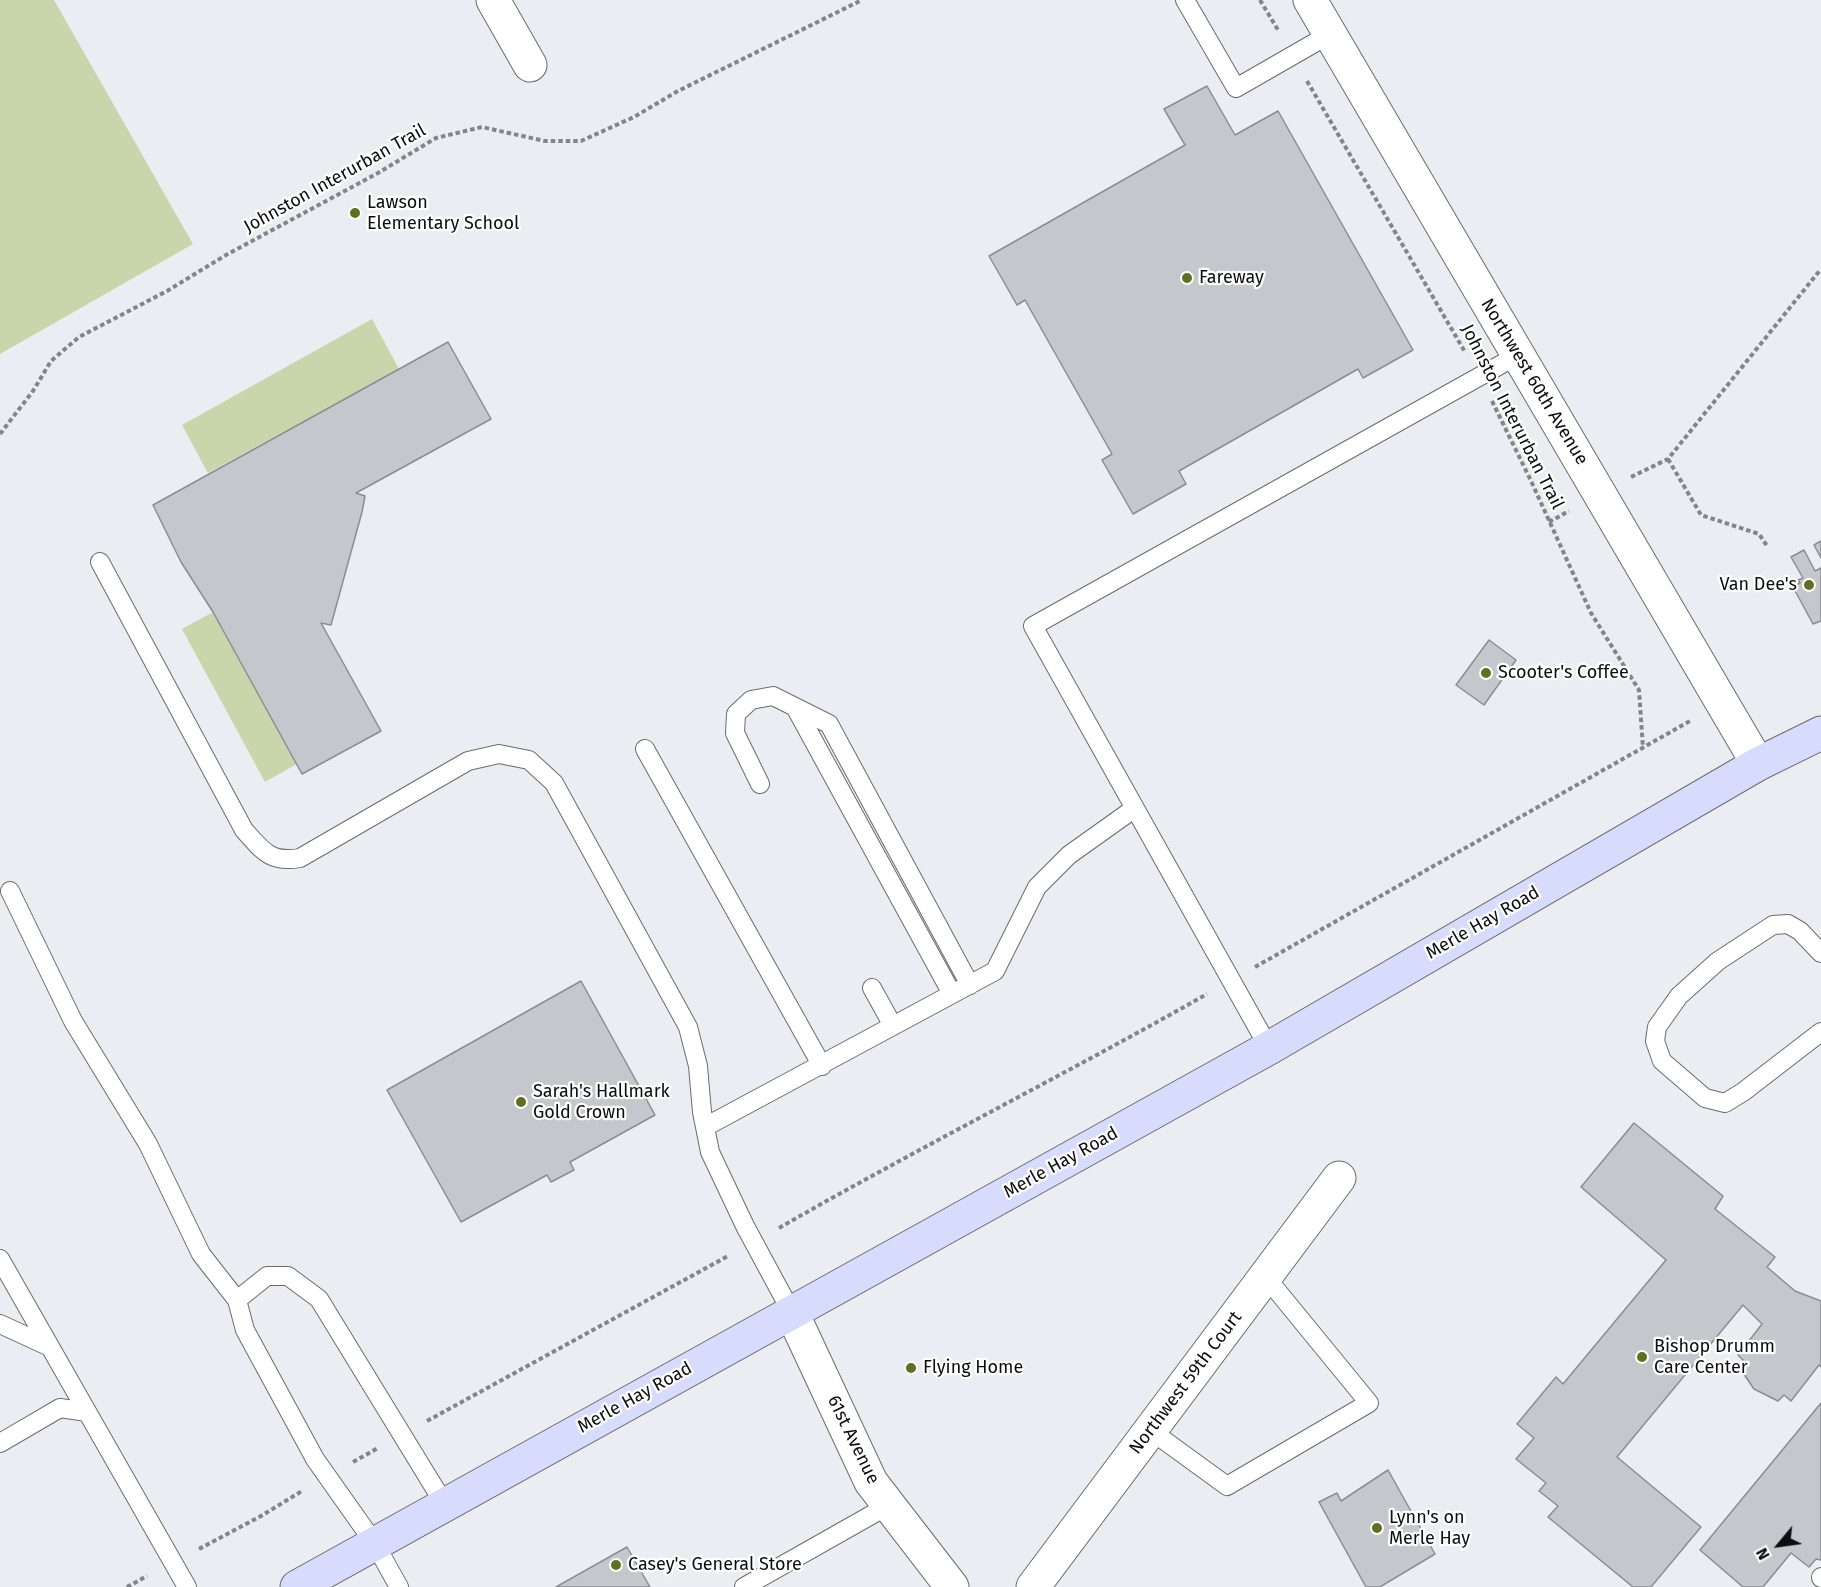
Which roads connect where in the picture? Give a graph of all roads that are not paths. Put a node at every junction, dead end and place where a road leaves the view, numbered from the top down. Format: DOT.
graph roads {
  1 [pos="493,0"];
  2 [pos="1185,0"];
  3 [pos="1310,0"];
  4 [pos="1329,34"];
  5 [pos="531,65"];
  6 [pos="1518,355"];
  7 [pos="100,562"];
  8 [pos="795,706"];
  9 [pos="1821,733"];
  10 [pos="645,749"];
  11 [pos="1758,764"];
  12 [pos="760,784"];
  13 [pos="1135,808"];
  14 [pos="10,891"];
  15 [pos="1821,953"];
  16 [pos="970,985"];
  17 [pos="872,988"];
  18 [pos="952,994"];
  19 [pos="893,1026"];
  20 [pos="1821,1032"];
  21 [pos="1269,1047"];
  22 [pos="822,1066"];
  23 [pos="705,1127"];
  24 [pos="1340,1178"];
  25 [pos="0,1259"];
  26 [pos="1266,1276"];
  27 [pos="237,1300"];
  28 [pos="792,1313"];
  29 [pos="0,1324"];
  30 [pos="50,1347"];
  31 [pos="87,1412"];
  32 [pos="1150,1430"];
  33 [pos="0,1443"];
  34 [pos="445,1505"];
  35 [pos="889,1505"];
  36 [pos="375,1544"];
  37 [pos="187,1587"];
  38 [pos="297,1587"];
  39 [pos="399,1587"];
  40 [pos="744,1587"];
  41 [pos="952,1587"];
  42 [pos="1032,1587"];
  1 -- 5 [label="street"];
  2 -- 4 [label="lane"];
  3 -- 4 [label="street, Northwest 60th Avenue"];
  4 -- 6 [label="street, Northwest 60th Avenue"];
  6 -- 11 [label="street, Northwest 60th Avenue"];
  6 -- 13 [label="lane"];
  7 -- 23 [label="lane"];
  8 -- 12 [label="lane"];
  8 -- 16 [label="lane"];
  8 -- 18 [label="lane"];
  9 -- 11 [label="main road, Merle Hay Road"];
  10 -- 22 [label="lane"];
  11 -- 21 [label="main road, Merle Hay Road"];
  13 -- 16 [label="lane"];
  13 -- 21 [label="lane"];
  14 -- 27 [label="lane"];
  15 -- 20 [label="lane"];
  16 -- 18 [label="lane"];
  17 -- 19 [label="lane"];
  18 -- 19 [label="lane"];
  19 -- 22 [label="lane"];
  21 -- 28 [label="main road, Merle Hay Road"];
  22 -- 23 [label="lane"];
  23 -- 28 [label="lane"];
  24 -- 26 [label="street, Northwest 59th Court"];
  25 -- 30 [label="lane"];
  26 -- 32 [label="street, Northwest 59th Court"];
  26 -- 32 [label="lane"];
  27 -- 34 [label="lane"];
  27 -- 36 [label="lane"];
  28 -- 34 [label="main road, Merle Hay Road"];
  28 -- 35 [label="street, 61st Avenue"];
  29 -- 30 [label="lane"];
  30 -- 31 [label="lane"];
  31 -- 33 [label="lane"];
  31 -- 37 [label="lane"];
  32 -- 42 [label="street, Northwest 59th Court"];
  34 -- 36 [label="main road, Merle Hay Road"];
  35 -- 40 [label="lane"];
  35 -- 41 [label="street, 61st Avenue"];
  36 -- 38 [label="main road, Merle Hay Road"];
  36 -- 39 [label="lane"];
}
